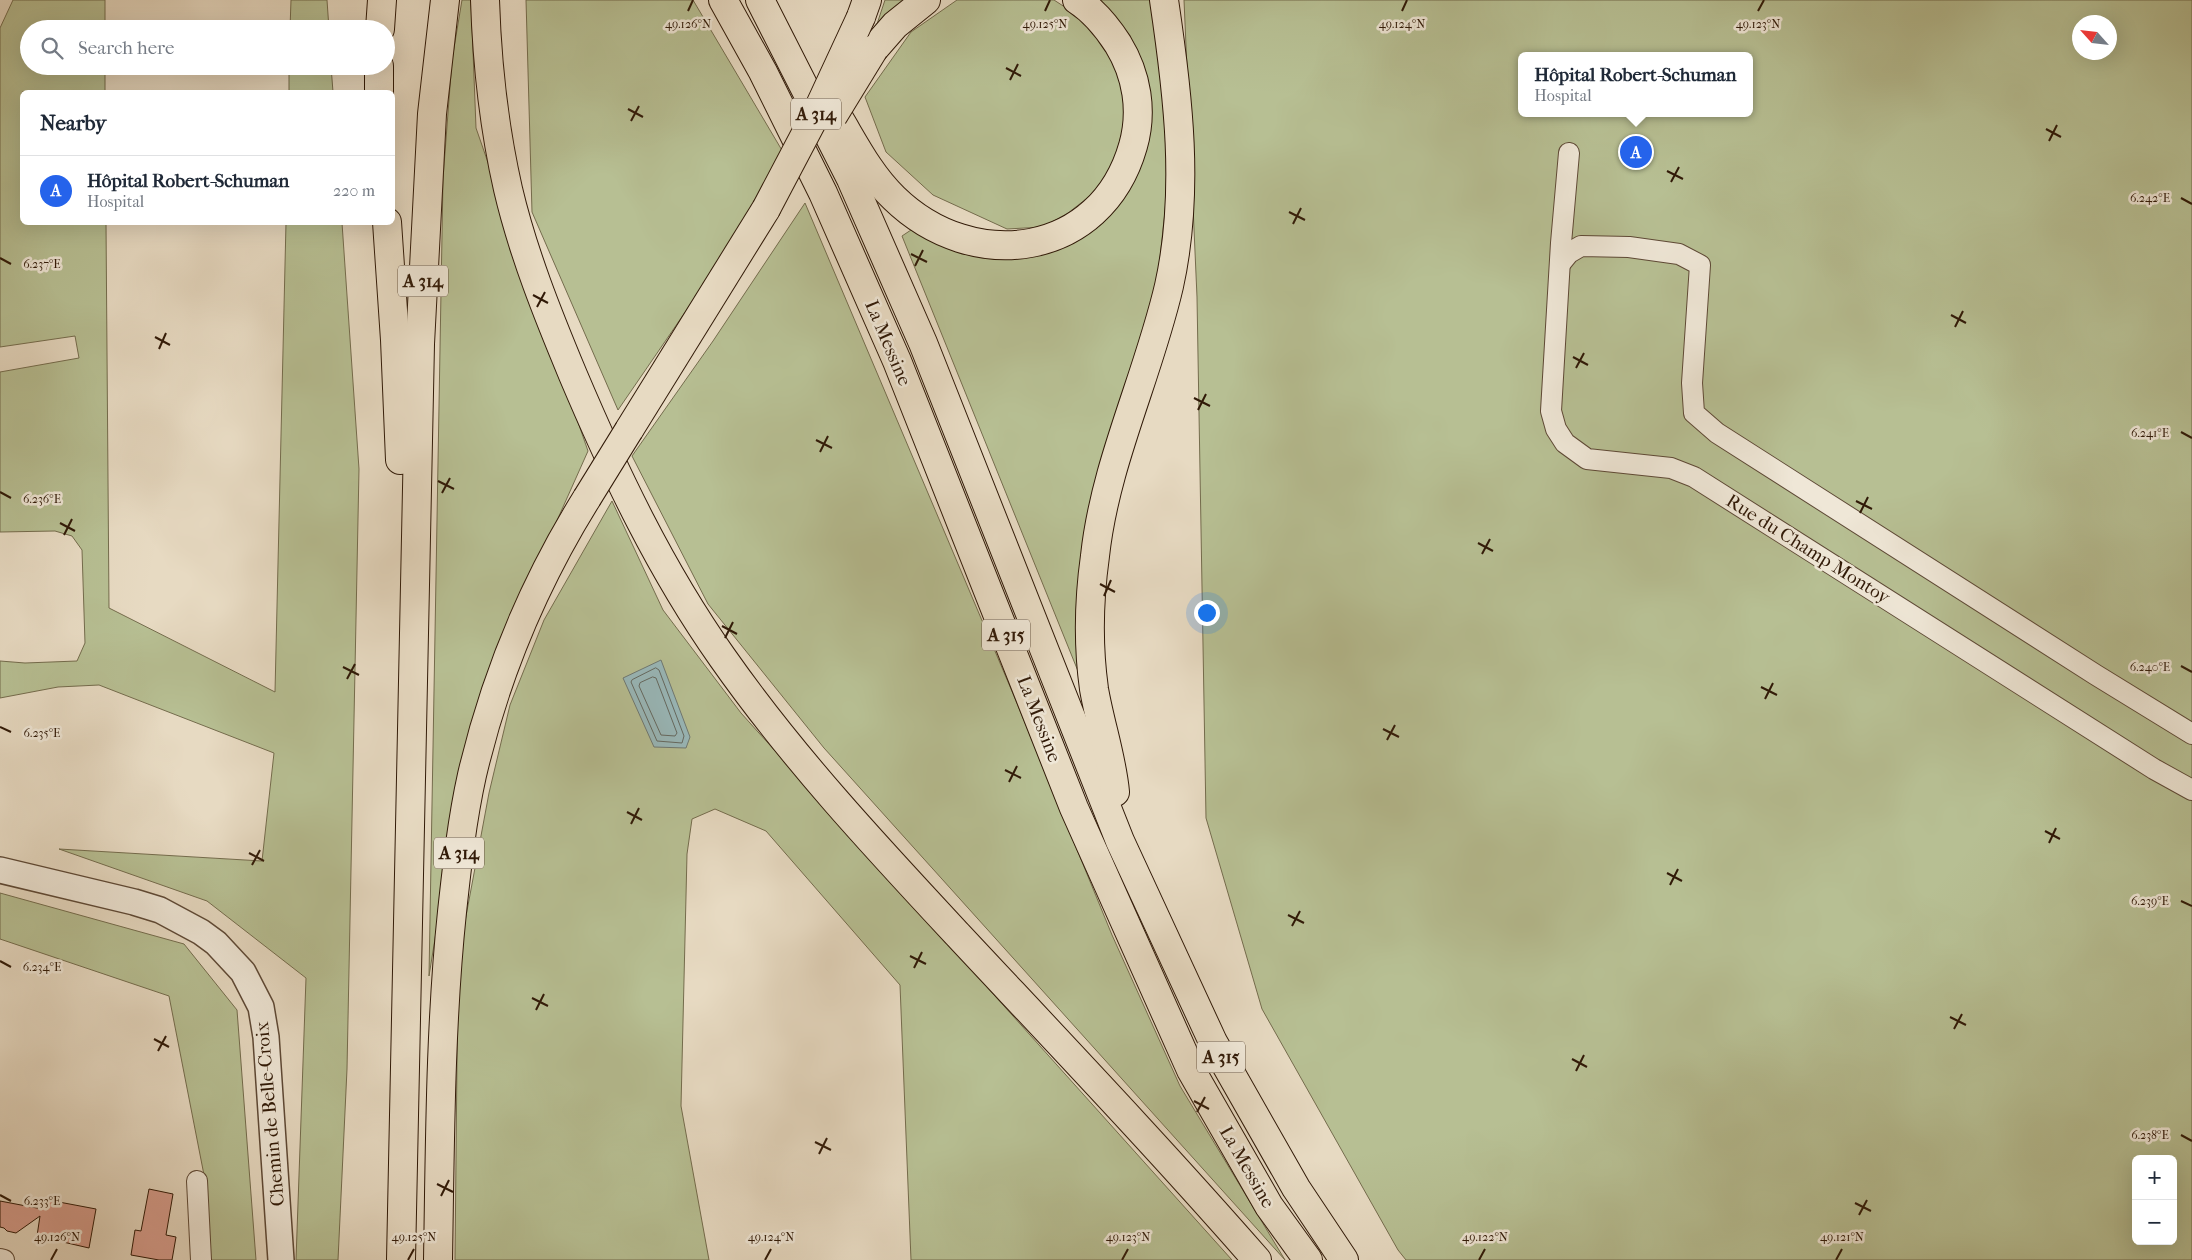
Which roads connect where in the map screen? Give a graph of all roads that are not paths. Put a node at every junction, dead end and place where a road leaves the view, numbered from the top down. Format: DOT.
graph roads {
  1 [pos="382,0"];
  2 [pos="445,0"];
  3 [pos="485,0"];
  4 [pos="723,0"];
  5 [pos="760,0"];
  6 [pos="767,0"];
  7 [pos="926,0"];
  8 [pos="1077,0"];
  9 [pos="1164,0"];
  10 [pos="864,8"];
  11 [pos="381,20"];
  12 [pos="379,75"];
  13 [pos="379,90"];
  14 [pos="1569,153"];
  15 [pos="769,216"];
  16 [pos="387,225"];
  17 [pos="1560,264"];
  18 [pos="415,563"];
  19 [pos="2192,734"];
  20 [pos="2192,790"];
  21 [pos="1120,841"];
  22 [pos="0,870"];
  23 [pos="197,1181"];
  24 [pos="0,1259"];
  25 [pos="4,1260"];
  26 [pos="200,1260"];
  27 [pos="281,1260"];
  28 [pos="401,1260"];
  29 [pos="438,1260"];
  30 [pos="1257,1260"];
  31 [pos="1308,1260"];
  32 [pos="1344,1260"];
  1 -- 11 [label="highway"];
  2 -- 18 [label="highway, A 314"];
  3 -- 30 [label="highway"];
  4 -- 31 [label="highway, La Messine / A 315"];
  5 -- 21 [label="highway, La Messine / A 315"];
  6 -- 8 [label="highway"];
  7 -- 15 [label="highway, bridge"];
  9 -- 21 [label="highway"];
  10 -- 15 [label="highway, A 314, bridge"];
  12 -- 13 [label="highway"];
  14 -- 17 [label="street, Rue du Champ Montoy"];
  15 -- 29 [label="highway, A 314, bridge"];
  16 -- 18 [label="highway"];
  17 -- 19 [label="street"];
  17 -- 20 [label="street, Rue du Champ Montoy"];
  18 -- 28 [label="highway, A 314"];
  21 -- 32 [label="highway, La Messine / A 315"];
  22 -- 27 [label="street, Chemin de Belle-Croix"];
  23 -- 26 [label="street"];
  24 -- 25 [label="street"];
}
